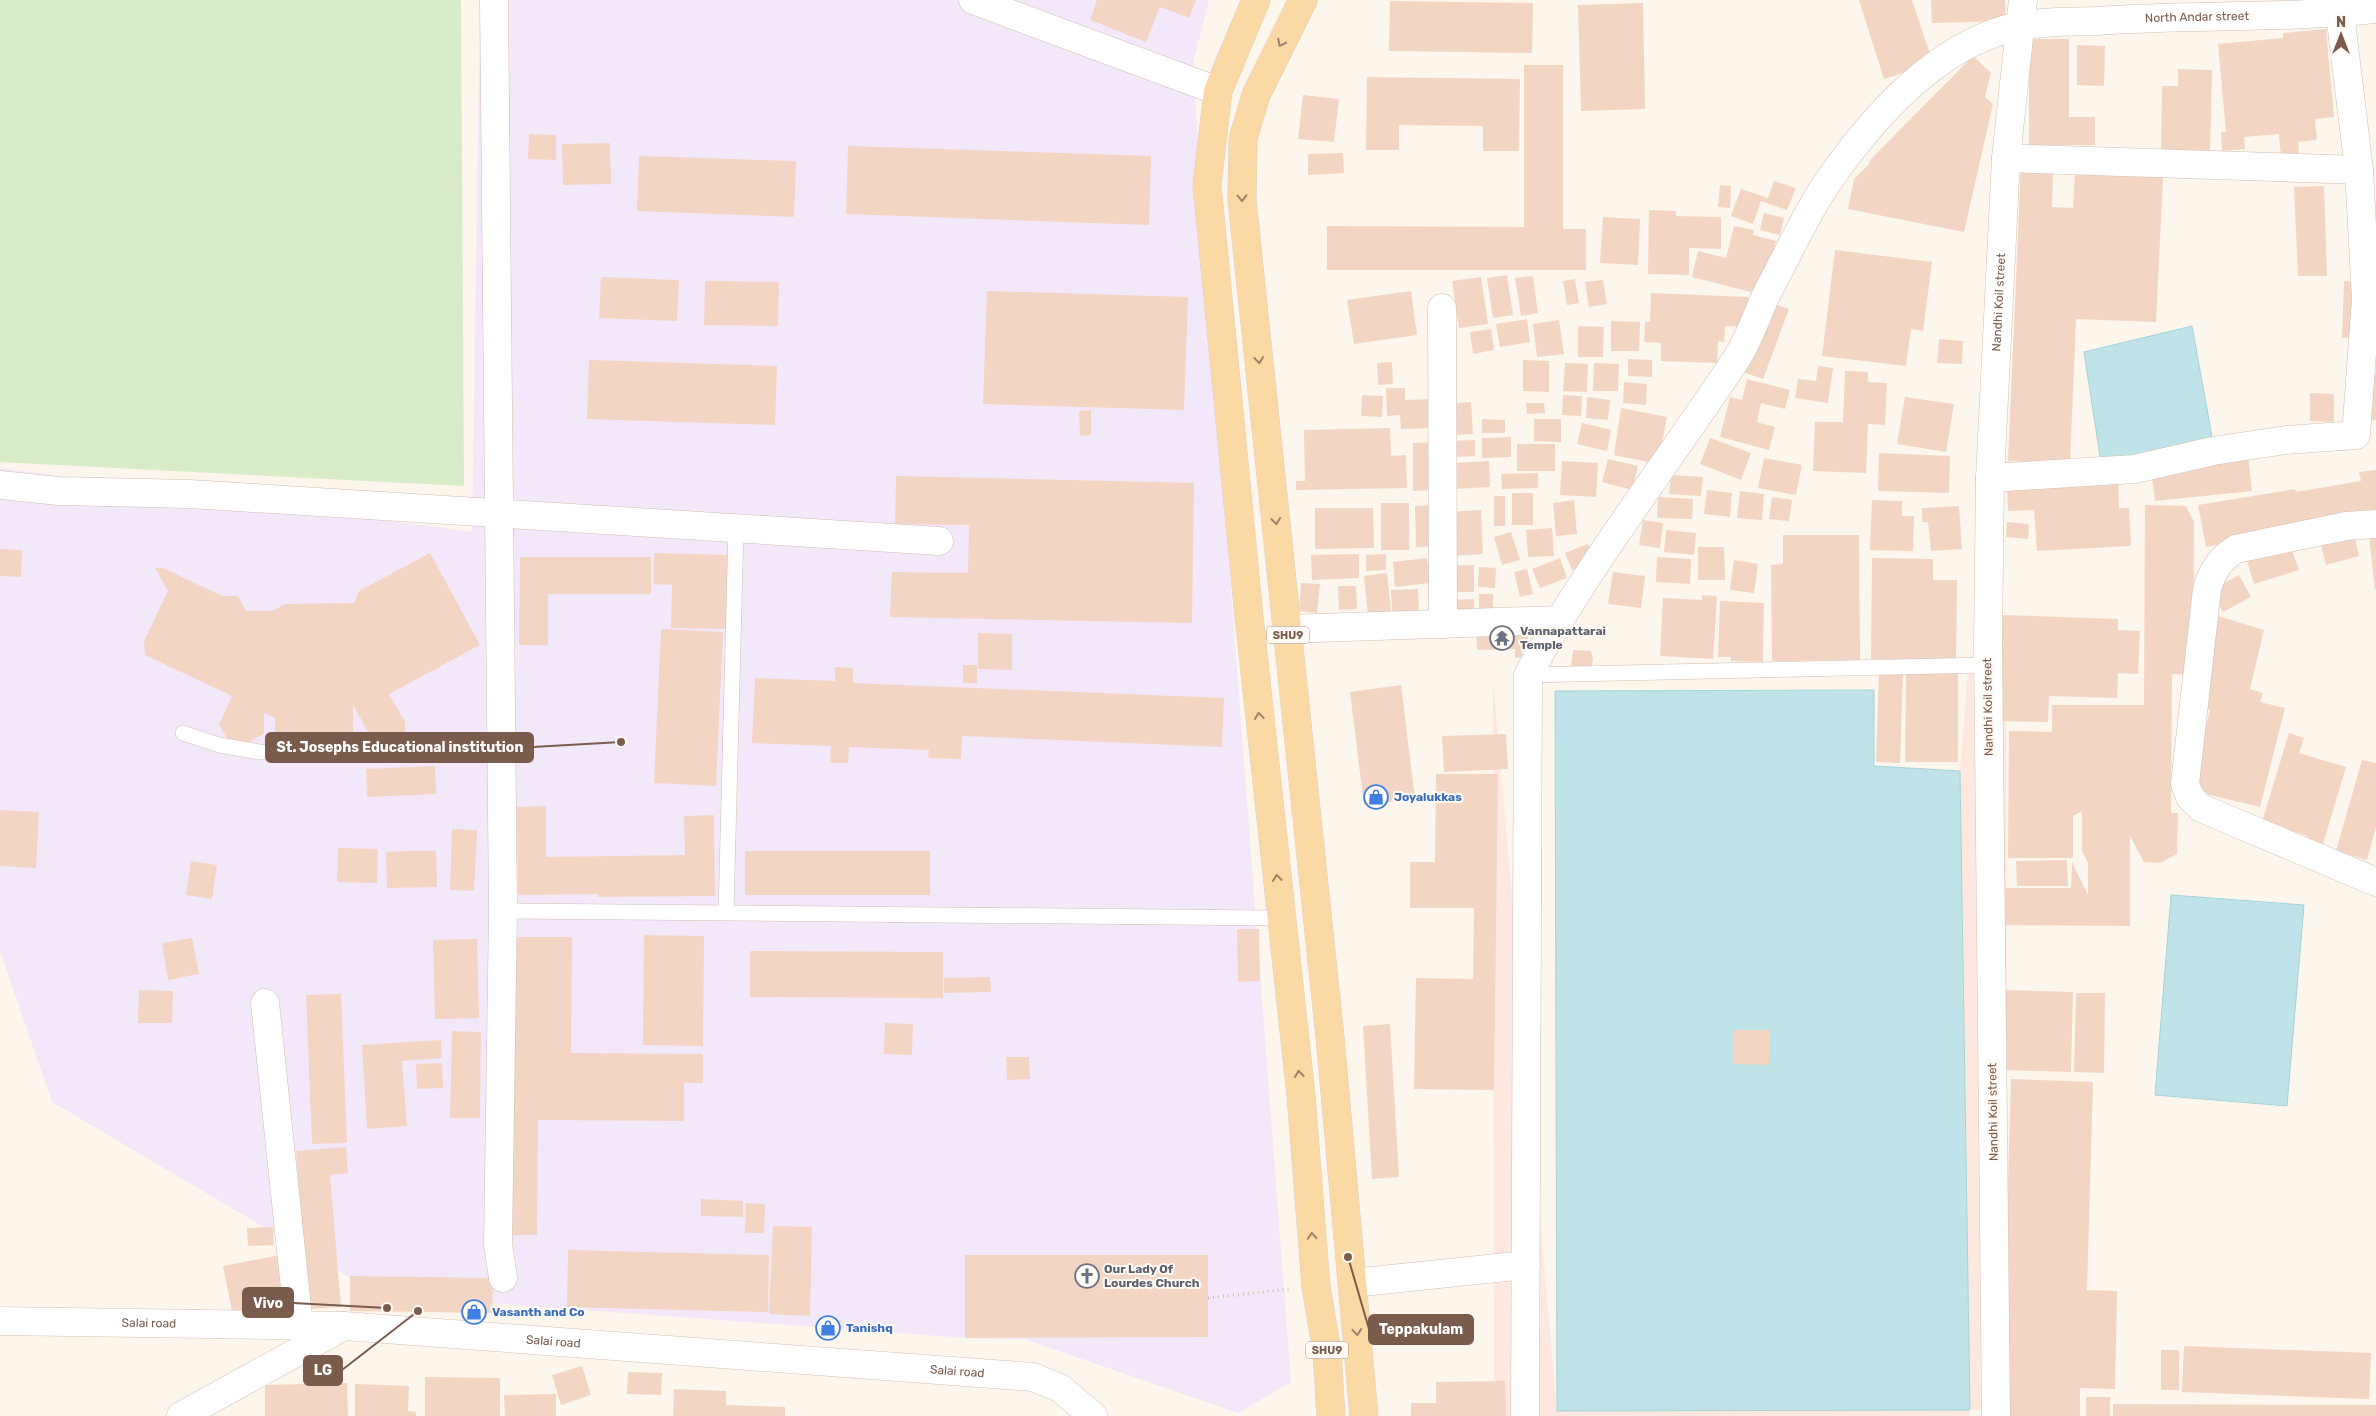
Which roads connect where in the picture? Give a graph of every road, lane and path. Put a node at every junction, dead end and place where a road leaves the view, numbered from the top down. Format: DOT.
graph roads {
  1 [pos="494,0"];
  2 [pos="973,0"];
  3 [pos="1256,0"];
  4 [pos="1304,0"];
  5 [pos="2376,9"];
  6 [pos="2021,13"];
  7 [pos="2340,13"];
  8 [pos="1218,91"];
  9 [pos="2006,158"];
  10 [pos="2359,170"];
  11 [pos="1442,308"];
  12 [pos="1990,478"];
  13 [pos="0,484"];
  14 [pos="500,512"];
  15 [pos="2376,524"];
  16 [pos="736,528"];
  17 [pos="939,540"];
  18 [pos="1558,620"];
  19 [pos="1443,624"];
  20 [pos="1288,629"];
  21 [pos="1988,665"];
  22 [pos="1528,674"];
  23 [pos="183,733"];
  24 [pos="502,753"];
  25 [pos="2376,882"];
  26 [pos="503,911"];
  27 [pos="726,913"];
  28 [pos="1281,918"];
  29 [pos="265,1003"];
  30 [pos="1526,1265"];
  31 [pos="503,1278"];
  32 [pos="1353,1283"];
  33 [pos="1316,1287"];
  34 [pos="1208,1298"];
  35 [pos="0,1321"];
  36 [pos="299,1326"];
  37 [pos="344,1326"];
  38 [pos="181,1416"];
  39 [pos="1093,1416"];
  40 [pos="1331,1416"];
  41 [pos="1364,1416"];
  42 [pos="1525,1416"];
  43 [pos="1996,1416"];
  1 -- 14 [label="street"];
  2 -- 8 [label="street"];
  3 -- 8 [label="main road, SHU9"];
  4 -- 20 [label="main road, SHU9, one-way"];
  5 -- 7 [label="street, North Andar street"];
  6 -- 7 [label="street, North Andar street"];
  6 -- 9 [label="street, Nandhi Koil street"];
  6 -- 18 [label="street, North Andar street"];
  7 -- 10 [label="street"];
  28 -- 8 [label="main road, SHU9, one-way"];
  9 -- 10 [label="street"];
  9 -- 12 [label="street, Nandhi Koil street"];
  10 -- 12 [label="street"];
  11 -- 19 [label="street"];
  12 -- 21 [label="street, Nandhi Koil street"];
  13 -- 14 [label="street"];
  14 -- 16 [label="street"];
  14 -- 24 [label="street"];
  15 -- 25 [label="street"];
  16 -- 17 [label="street"];
  16 -- 27 [label="lane"];
  18 -- 19 [label="street"];
  18 -- 22 [label="street, North Andar street"];
  19 -- 20 [label="street"];
  20 -- 32 [label="main road, SHU9"];
  21 -- 22 [label="lane"];
  21 -- 43 [label="street, Nandhi Koil street"];
  22 -- 30 [label="street"];
  23 -- 24 [label="lane"];
  24 -- 26 [label="street"];
  26 -- 27 [label="lane"];
  26 -- 31 [label="street"];
  27 -- 28 [label="lane"];
  33 -- 28 [label="main road, SHU9, one-way"];
  29 -- 36 [label="street"];
  30 -- 32 [label="street"];
  30 -- 42 [label="street"];
  32 -- 41 [label="main road, SHU9, one-way"];
  33 -- 34 [label="path"];
  33 -- 40 [label="main road, SHU9"];
  35 -- 36 [label="street, Salai road"];
  36 -- 37 [label="street, Salai road"];
  37 -- 38 [label="street"];
  37 -- 39 [label="street, Salai road"];
}
